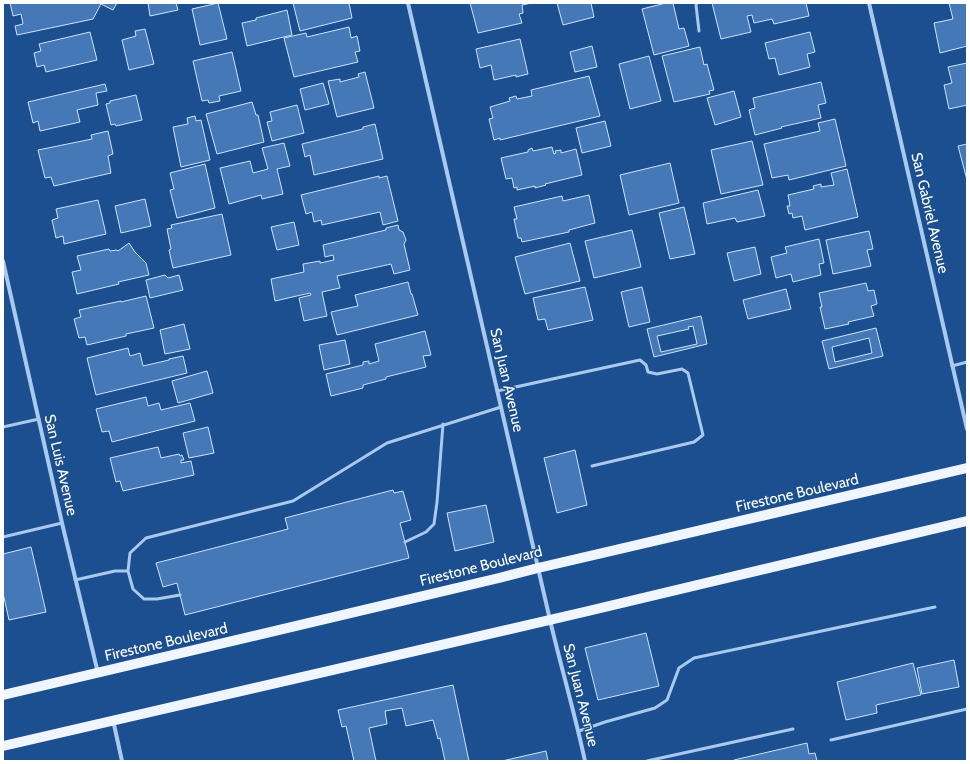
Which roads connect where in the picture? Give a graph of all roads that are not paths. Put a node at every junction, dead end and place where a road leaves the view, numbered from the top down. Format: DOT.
graph roads {
  1 [pos="408,3"];
  2 [pos="697,3"];
  3 [pos="870,3"];
  4 [pos="699,31"];
  5 [pos="3,261"];
  6 [pos="967,362"];
  7 [pos="952,366"];
  8 [pos="497,390"];
  9 [pos="501,407"];
  10 [pos="39,419"];
  11 [pos="443,424"];
  12 [pos="3,427"];
  13 [pos="967,429"];
  14 [pos="592,466"];
  15 [pos="967,468"];
  16 [pos="967,521"];
  17 [pos="62,522"];
  18 [pos="3,537"];
  19 [pos="405,542"];
  20 [pos="538,568"];
  21 [pos="128,571"];
  22 [pos="76,580"];
  23 [pos="180,595"];
  24 [pos="935,607"];
  25 [pos="550,620"];
  26 [pos="98,673"];
  27 [pos="3,696"];
  28 [pos="967,709"];
  29 [pos="113,720"];
  30 [pos="794,728"];
  31 [pos="579,731"];
  32 [pos="831,740"];
  33 [pos="3,746"];
  34 [pos="122,761"];
  35 [pos="585,761"];
  36 [pos="647,761"];
  1 -- 8 [label="street, San Juan Avenue"];
  2 -- 4 [label="lane"];
  3 -- 7 [label="street, San Gabriel Avenue"];
  5 -- 10 [label="street, San Luis Avenue"];
  6 -- 7 [label="lane"];
  7 -- 13 [label="street, San Gabriel Avenue"];
  8 -- 9 [label="street, San Juan Avenue"];
  8 -- 14 [label="lane"];
  9 -- 11 [label="lane"];
  9 -- 20 [label="street, San Juan Avenue"];
  10 -- 12 [label="lane"];
  10 -- 17 [label="street, San Luis Avenue"];
  11 -- 19 [label="lane"];
  11 -- 21 [label="lane"];
  15 -- 20 [label="main road, Firestone Boulevard"];
  16 -- 25 [label="main road"];
  17 -- 18 [label="lane"];
  17 -- 22 [label="street, San Luis Avenue"];
  20 -- 25 [label="street, San Juan Avenue"];
  20 -- 26 [label="main road, Firestone Boulevard"];
  21 -- 22 [label="lane"];
  21 -- 23 [label="lane"];
  22 -- 26 [label="street, San Luis Avenue"];
  24 -- 31 [label="lane"];
  25 -- 29 [label="main road"];
  25 -- 31 [label="street, San Juan Avenue"];
  26 -- 27 [label="main road, Firestone Boulevard"];
  28 -- 32 [label="lane"];
  29 -- 33 [label="main road"];
  29 -- 34 [label="street"];
  30 -- 36 [label="lane"];
  31 -- 35 [label="street, San Juan Avenue"];
}
